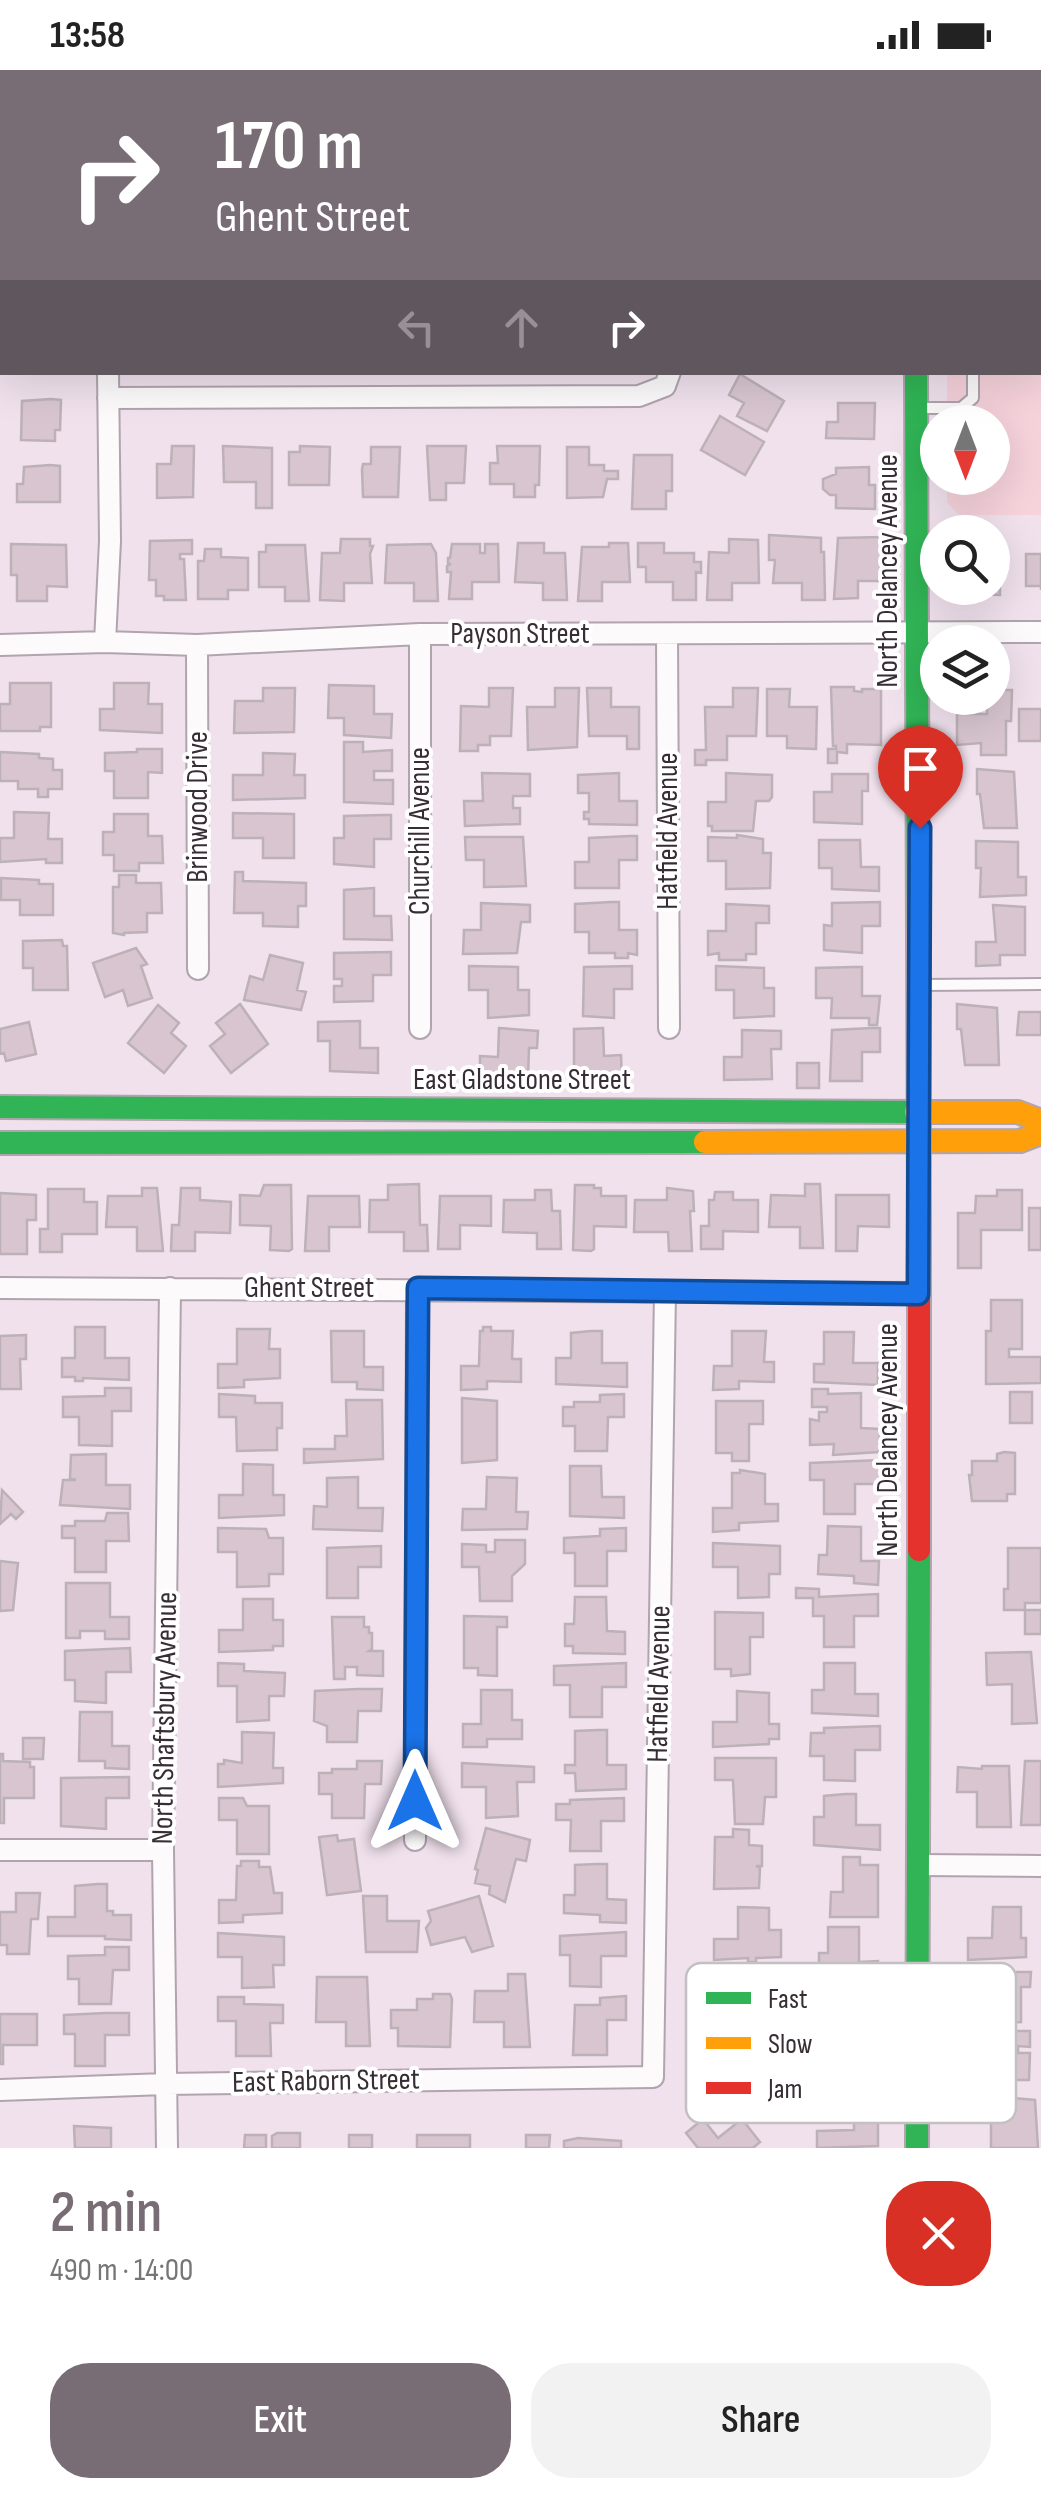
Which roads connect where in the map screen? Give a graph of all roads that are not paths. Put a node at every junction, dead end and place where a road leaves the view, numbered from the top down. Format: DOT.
graph roads {
  1 [pos="108,375"];
  2 [pos="916,375"];
  3 [pos="973,375"];
  4 [pos="667,379"];
  5 [pos="108,398"];
  6 [pos="917,408"];
  7 [pos="919,632"];
  8 [pos="1041,632"];
  9 [pos="420,634"];
  10 [pos="667,634"];
  11 [pos="105,642"];
  12 [pos="0,644"];
  13 [pos="197,646"];
  14 [pos="198,969"];
  15 [pos="1041,984"];
  16 [pos="920,985"];
  17 [pos="420,1028"];
  18 [pos="669,1028"];
  19 [pos="0,1108"];
  20 [pos="920,1111"];
  21 [pos="1041,1121"];
  22 [pos="1041,1134"];
  23 [pos="920,1142"];
  24 [pos="0,1143"];
  25 [pos="0,1288"];
  26 [pos="170,1288"];
  27 [pos="418,1288"];
  28 [pos="664,1291"];
  29 [pos="918,1294"];
  30 [pos="415,1840"];
  31 [pos="0,1850"];
  32 [pos="163,1850"];
  33 [pos="919,1864"];
  34 [pos="1041,1866"];
  35 [pos="918,1963"];
  36 [pos="652,2077"];
  37 [pos="166,2084"];
  38 [pos="0,2090"];
  39 [pos="917,2123"];
  40 [pos="167,2148"];
  41 [pos="917,2148"];
  1 -- 5 [label="street"];
  2 -- 6 [label="street, North Delancey Avenue"];
  3 -- 6 [label="lane"];
  4 -- 5 [label="street"];
  5 -- 11 [label="street"];
  6 -- 7 [label="street, North Delancey Avenue"];
  7 -- 8 [label="street, Payson Street"];
  7 -- 10 [label="street, Payson Street"];
  7 -- 16 [label="street, North Delancey Avenue"];
  9 -- 10 [label="street, Payson Street"];
  9 -- 13 [label="street, Payson Street"];
  9 -- 17 [label="street, Churchill Avenue"];
  10 -- 18 [label="street, Hatfield Avenue"];
  11 -- 12 [label="street, Payson Street"];
  11 -- 13 [label="street, Payson Street"];
  13 -- 14 [label="street, Brinwood Drive"];
  15 -- 16 [label="lane"];
  16 -- 20 [label="street, North Delancey Avenue"];
  19 -- 20 [label="street, East Gladstone Street"];
  20 -- 21 [label="street, East Gladstone Street"];
  20 -- 23 [label="street, North Delancey Avenue"];
  22 -- 23 [label="street"];
  23 -- 24 [label="street"];
  23 -- 29 [label="street, North Delancey Avenue"];
  25 -- 26 [label="street, Ghent Street"];
  26 -- 27 [label="street, Ghent Street"];
  26 -- 32 [label="street, North Shaftsbury Avenue"];
  27 -- 28 [label="street, Ghent Street"];
  27 -- 30 [label="street"];
  28 -- 29 [label="street, Ghent Street"];
  28 -- 36 [label="street, Hatfield Avenue"];
  29 -- 33 [label="street, North Delancey Avenue"];
  31 -- 32 [label="street"];
  32 -- 37 [label="street, North Shaftsbury Avenue"];
  33 -- 34 [label="street"];
  33 -- 35 [label="street, North Delancey Avenue"];
  36 -- 37 [label="street, East Raborn Street"];
  37 -- 38 [label="street, East Raborn Street"];
  37 -- 40 [label="street, North Shaftsbury Avenue"];
  39 -- 41 [label="street, North Delancey Avenue"];
}
